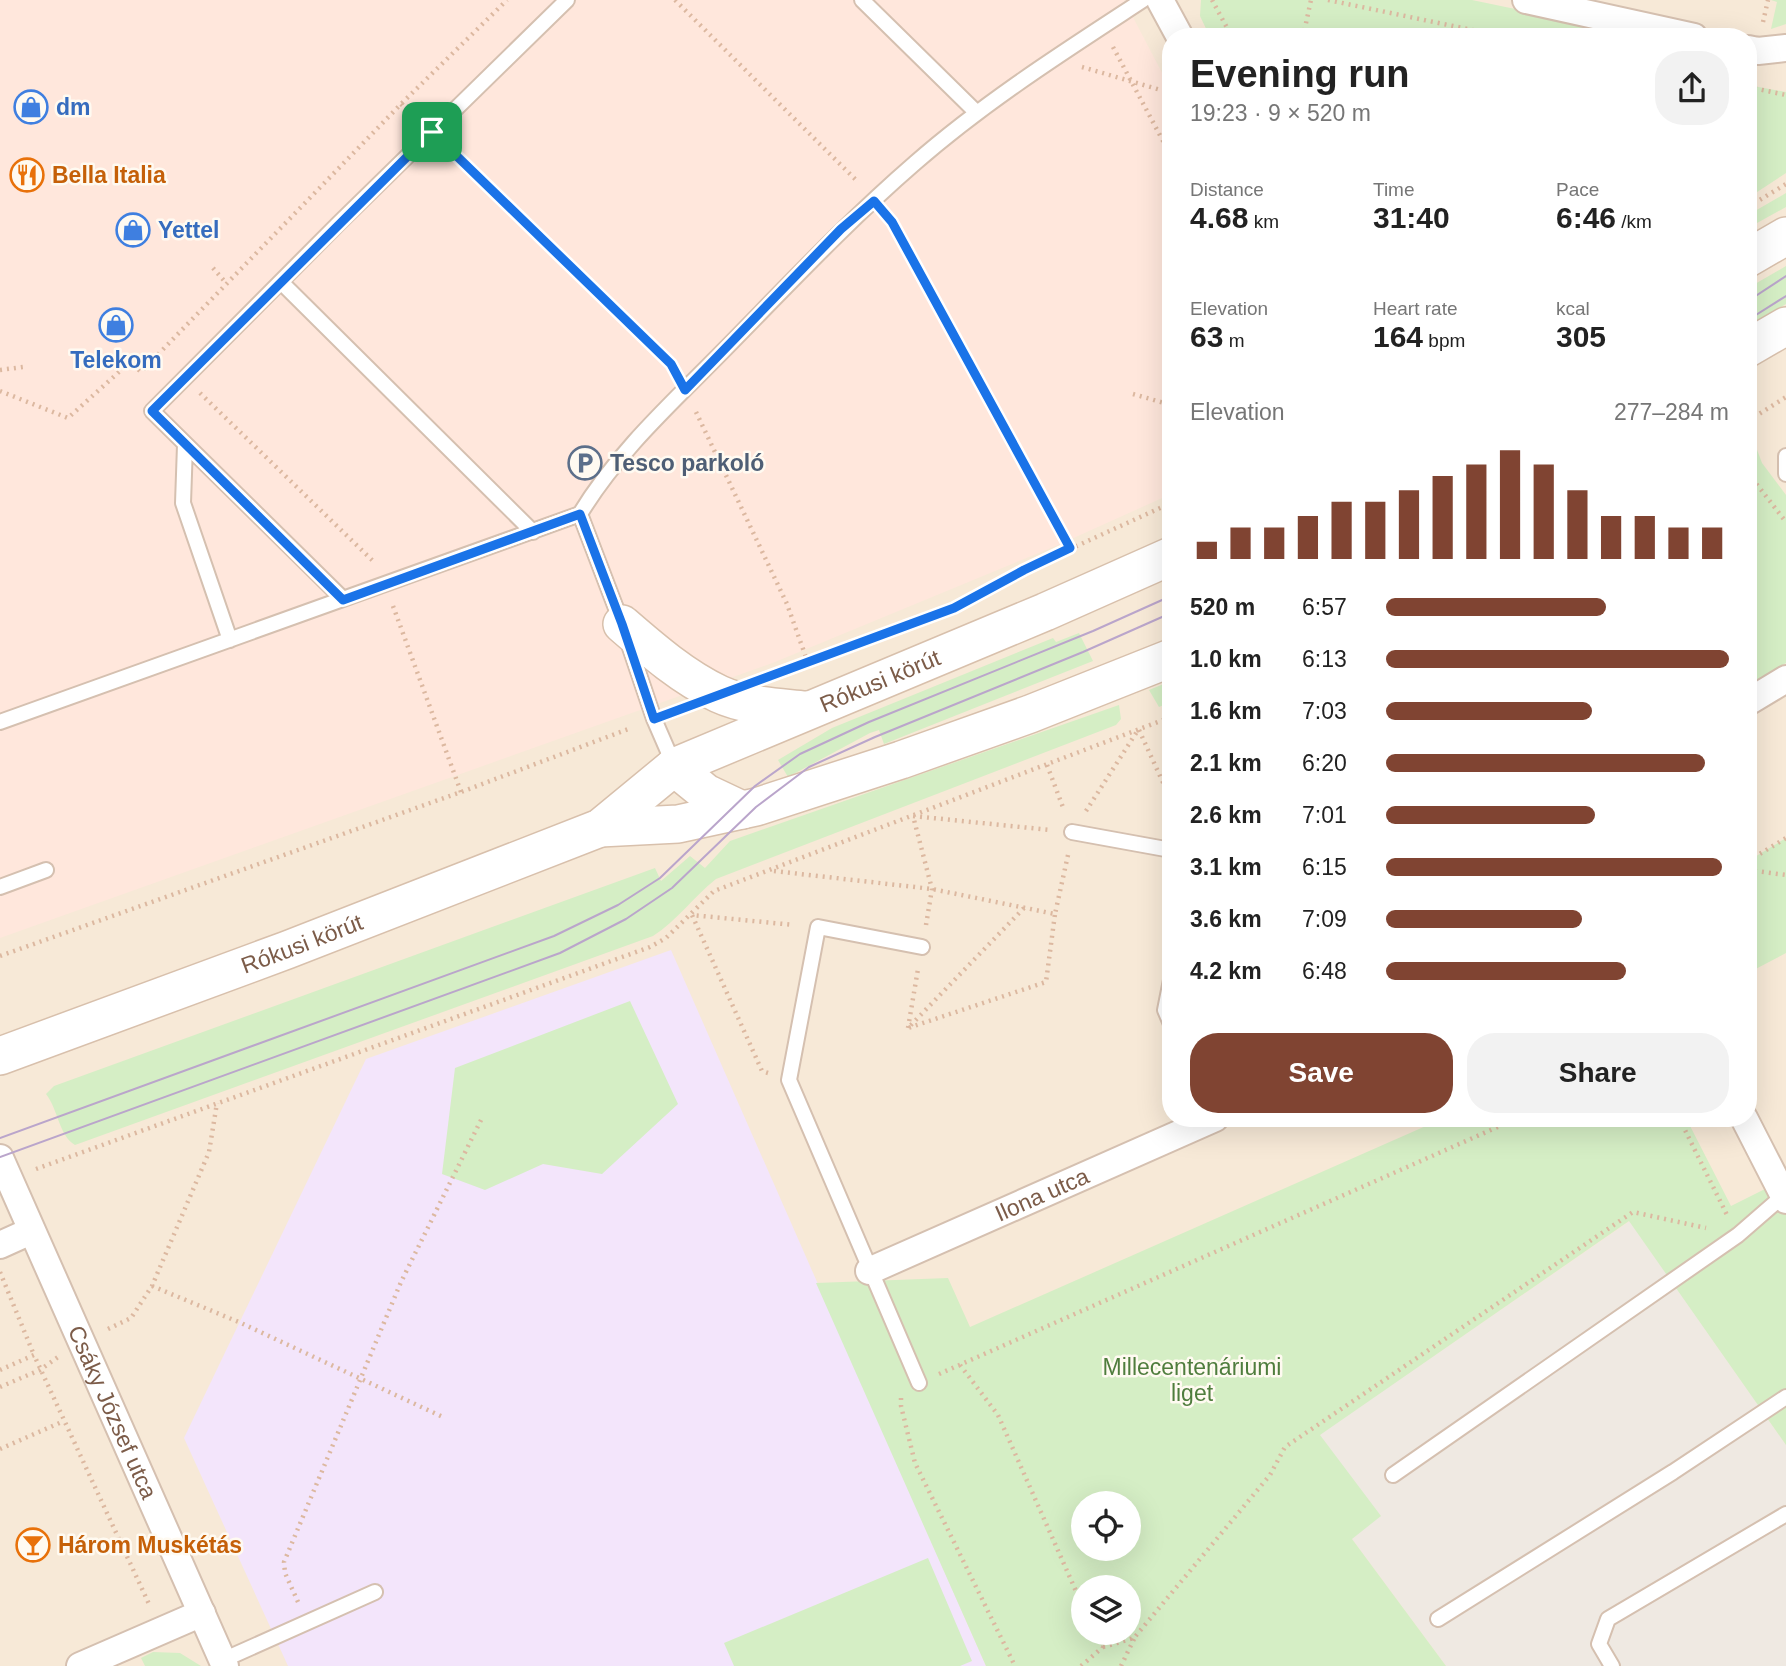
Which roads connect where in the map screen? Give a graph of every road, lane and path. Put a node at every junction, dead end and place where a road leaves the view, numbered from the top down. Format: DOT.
graph roads {
  1 [pos="507,0"];
  2 [pos="567,0"];
  3 [pos="675,0"];
  4 [pos="862,0"];
  5 [pos="1143,0"];
  6 [pos="1160,0"];
  7 [pos="1212,0"];
  8 [pos="1311,0"];
  9 [pos="1328,0"];
  10 [pos="1526,0"];
  11 [pos="1102,27"];
  12 [pos="1175,28"];
  13 [pos="1227,28"];
  14 [pos="1305,28"];
  15 [pos="1463,28"];
  16 [pos="1653,28"];
  17 [pos="1786,48"];
  18 [pos="1757,51"];
  19 [pos="1055,58"];
  20 [pos="1134,83"];
  21 [pos="1757,89"];
  22 [pos="1162,91"];
  23 [pos="1786,95"];
  24 [pos="401,104"];
  25 [pos="976,113"];
  26 [pos="432,132"];
  27 [pos="1162,138"];
  28 [pos="1786,184"];
  29 [pos="874,201"];
  30 [pos="1757,202"];
  31 [pos="1786,236"];
  32 [pos="1757,253"];
  33 [pos="212,268"];
  34 [pos="281,282"];
  35 [pos="226,283"];
  36 [pos="1786,326"];
  37 [pos="1757,343"];
  38 [pos="23,367"];
  39 [pos="0,370"];
  40 [pos="685,390"];
  41 [pos="0,391"];
  42 [pos="1133,394"];
  43 [pos="1786,397"];
  44 [pos="1162,402"];
  45 [pos="1757,415"];
  46 [pos="185,445"];
  47 [pos="1786,456"];
  48 [pos="1786,474"];
  49 [pos="1757,485"];
  50 [pos="1162,507"];
  51 [pos="580,514"];
  52 [pos="1786,522"];
  53 [pos="533,532"];
  54 [pos="1070,548"];
  55 [pos="1162,560"];
  56 [pos="343,600"];
  57 [pos="622,624"];
  58 [pos="230,640"];
  59 [pos="1162,662"];
  60 [pos="808,663"];
  61 [pos="783,672"];
  62 [pos="1786,679"];
  63 [pos="1757,697"];
  64 [pos="810,710"];
  65 [pos="654,719"];
  66 [pos="1162,721"];
  67 [pos="0,722"];
  68 [pos="1139,730"];
  69 [pos="1047,765"];
  70 [pos="674,767"];
  71 [pos="1162,780"];
  72 [pos="742,810"];
  73 [pos="913,816"];
  74 [pos="600,828"];
  75 [pos="1072,832"];
  76 [pos="1786,838"];
  77 [pos="1162,848"];
  78 [pos="1757,856"];
  79 [pos="46,870"];
  80 [pos="770,870"];
  81 [pos="1757,871"];
  82 [pos="1786,875"];
  83 [pos="0,887"];
  84 [pos="932,889"];
  85 [pos="1025,908"];
  86 [pos="1055,914"];
  87 [pos="692,915"];
  88 [pos="818,927"];
  89 [pos="922,947"];
  90 [pos="0,956"];
  91 [pos="908,1028"];
  92 [pos="0,1056"];
  93 [pos="789,1080"];
  94 [pos="217,1103"];
  95 [pos="482,1115"];
  96 [pos="1195,1127"];
  97 [pos="1498,1127"];
  98 [pos="1684,1127"];
  99 [pos="1749,1127"];
  100 [pos="4,1169"];
  101 [pos="1785,1196"];
  102 [pos="31,1231"];
  103 [pos="1738,1235"];
  104 [pos="0,1245"];
  105 [pos="869,1271"];
  106 [pos="0,1272"];
  107 [pos="152,1286"];
  108 [pos="82,1341"];
  109 [pos="34,1355"];
  110 [pos="960,1365"];
  111 [pos="0,1370"];
  112 [pos="40,1370"];
  113 [pos="360,1378"];
  114 [pos="919,1383"];
  115 [pos="0,1387"];
  116 [pos="1786,1397"];
  117 [pos="445,1418"];
  118 [pos="64,1421"];
  119 [pos="0,1449"];
  120 [pos="1393,1475"];
  121 [pos="1786,1514"];
  122 [pos="1071,1580"];
  123 [pos="375,1592"];
  124 [pos="202,1613"];
  125 [pos="1438,1619"];
  126 [pos="307,1622"];
  127 [pos="161,1630"];
  128 [pos="1141,1630"];
  129 [pos="1109,1645"];
  130 [pos="1131,1645"];
  131 [pos="1102,1647"];
  132 [pos="224,1663"];
  133 [pos="80,1666"];
  134 [pos="1015,1666"];
  135 [pos="1081,1666"];
  136 [pos="1121,1666"];
  137 [pos="1612,1666"];
  1 -- 24 [label="path"];
  2 -- 26 [label="lane"];
  3 -- 29 [label="path"];
  4 -- 25 [label="lane"];
  5 -- 11 [label="lane"];
  6 -- 12 [label="street"];
  7 -- 13 [label="path"];
  8 -- 14 [label="path"];
  9 -- 15 [label="path"];
  10 -- 16 [label="street"];
  11 -- 19 [label="lane"];
  11 -- 20 [label="path"];
  17 -- 18 [label="street"];
  19 -- 20 [label="path"];
  19 -- 25 [label="lane"];
  20 -- 22 [label="path"];
  20 -- 27 [label="path"];
  21 -- 23 [label="path"];
  24 -- 26 [label="path"];
  24 -- 35 [label="path"];
  25 -- 29 [label="lane"];
  26 -- 34 [label="lane"];
  26 -- 40 [label="path"];
  28 -- 30 [label="path"];
  29 -- 40 [label="lane"];
  29 -- 54 [label="path"];
  31 -- 32 [label="main road"];
  33 -- 35 [label="path"];
  34 -- 46 [label="lane"];
  34 -- 53 [label="lane"];
  35 -- 41 [label="path"];
  36 -- 37 [label="main road"];
  38 -- 39 [label="path"];
  40 -- 51 [label="lane"];
  40 -- 60 [label="path"];
  42 -- 44 [label="path"];
  43 -- 45 [label="path"];
  46 -- 56 [label="lane"];
  46 -- 58 [label="lane"];
  47 -- 48 [label="lane"];
  49 -- 52 [label="path"];
  50 -- 54 [label="path"];
  51 -- 53 [label="lane"];
  51 -- 57 [label="lane"];
  53 -- 56 [label="lane"];
  54 -- 60 [label="path"];
  55 -- 64 [label="main road, Rókusi körút"];
  56 -- 58 [label="lane"];
  57 -- 64 [label="main road"];
  57 -- 65 [label="lane"];
  58 -- 67 [label="lane"];
  59 -- 72 [label="main road, Rókusi körút"];
  60 -- 61 [label="path"];
  62 -- 63 [label="street"];
  64 -- 70 [label="main road, Rókusi körút"];
  65 -- 70 [label="lane"];
  65 -- 90 [label="path"];
  66 -- 68 [label="path"];
  68 -- 69 [label="path"];
  68 -- 71 [label="path"];
  68 -- 75 [label="path"];
  69 -- 73 [label="path"];
  69 -- 75 [label="path"];
  70 -- 72 [label="main road"];
  70 -- 74 [label="main road, Rókusi körút"];
  72 -- 74 [label="main road, Rókusi körút"];
  73 -- 75 [label="path"];
  73 -- 80 [label="path"];
  73 -- 84 [label="path"];
  74 -- 92 [label="main road, Rókusi körút"];
  75 -- 77 [label="lane"];
  75 -- 86 [label="path"];
  76 -- 78 [label="path"];
  79 -- 83 [label="lane"];
  80 -- 84 [label="path"];
  80 -- 87 [label="path"];
  81 -- 82 [label="path"];
  84 -- 85 [label="path"];
  84 -- 89 [label="path"];
  85 -- 86 [label="path"];
  85 -- 91 [label="path"];
  86 -- 91 [label="path"];
  87 -- 88 [label="path"];
  87 -- 93 [label="path"];
  87 -- 94 [label="path"];
  88 -- 89 [label="lane"];
  88 -- 93 [label="lane"];
  89 -- 91 [label="path"];
  93 -- 105 [label="lane"];
  94 -- 100 [label="path"];
  94 -- 107 [label="path"];
  95 -- 113 [label="path"];
  96 -- 105 [label="street, Ilona utca"];
  97 -- 110 [label="path"];
  98 -- 103 [label="path"];
  99 -- 101 [label="street"];
  100 -- 102 [label="street, Csáky József utca"];
  101 -- 103 [label="lane"];
  102 -- 104 [label="street"];
  102 -- 108 [label="street, Csáky József utca"];
  103 -- 120 [label="lane"];
  103 -- 128 [label="path"];
  105 -- 114 [label="lane"];
  106 -- 109 [label="path"];
  107 -- 108 [label="path"];
  107 -- 113 [label="path"];
  108 -- 112 [label="path"];
  108 -- 124 [label="street, Csáky József utca"];
  109 -- 111 [label="path"];
  109 -- 112 [label="path"];
  110 -- 114 [label="path"];
  110 -- 122 [label="path"];
  112 -- 115 [label="path"];
  112 -- 118 [label="path"];
  113 -- 117 [label="path"];
  113 -- 126 [label="path"];
  114 -- 134 [label="path"];
  116 -- 125 [label="lane"];
  118 -- 119 [label="path"];
  118 -- 127 [label="path"];
  121 -- 137 [label="lane"];
  123 -- 126 [label="lane"];
  124 -- 127 [label="street"];
  124 -- 132 [label="street, Csáky József utca"];
  126 -- 132 [label="lane"];
  127 -- 133 [label="street"];
  129 -- 131 [label="path"];
  130 -- 136 [label="path"];
  131 -- 135 [label="path"];
}
